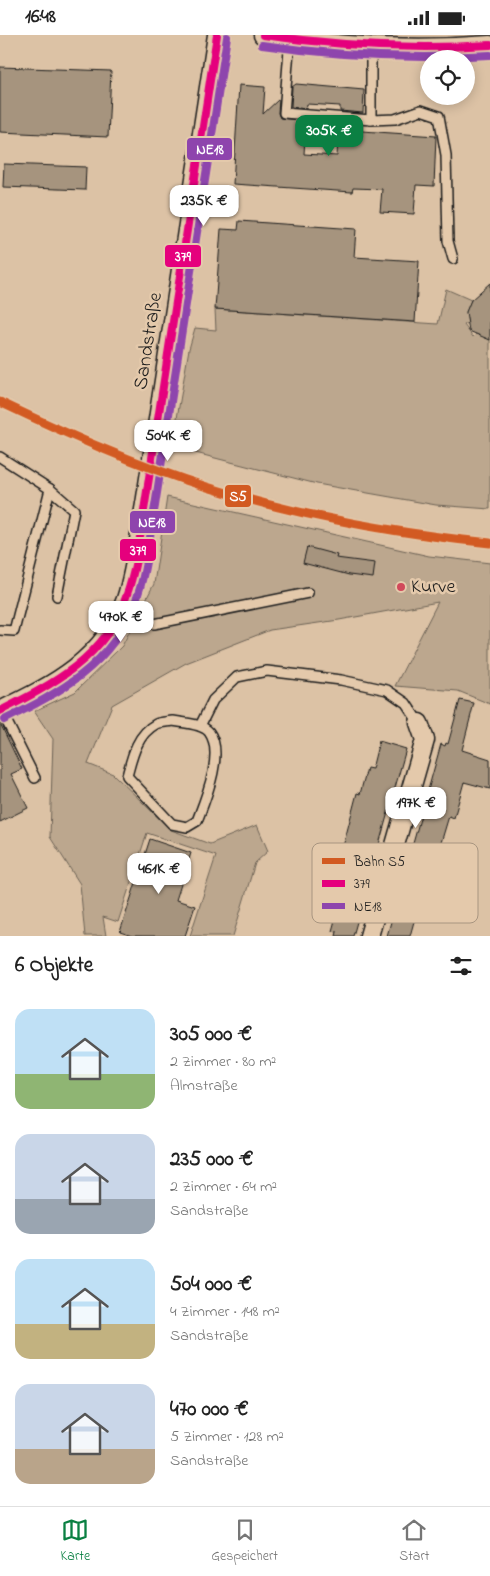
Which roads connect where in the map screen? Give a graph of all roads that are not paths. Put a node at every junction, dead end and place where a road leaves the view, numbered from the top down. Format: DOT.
graph roads {
  1 [pos="217,35"];
  2 [pos="263,35"];
  3 [pos="490,45"];
  4 [pos="371,46"];
  5 [pos="289,50"];
  6 [pos="371,120"];
  7 [pos="453,259"];
  8 [pos="0,457"];
  9 [pos="50,489"];
  10 [pos="308,593"];
  11 [pos="57,596"];
  12 [pos="119,614"];
  13 [pos="0,630"];
  14 [pos="0,710"];
  15 [pos="419,723"];
  16 [pos="200,726"];
  17 [pos="35,778"];
  18 [pos="396,843"];
  19 [pos="373,923"];
  20 [pos="369,936"];
  1 -- 12 [label="street, Sandstraße"];
  2 -- 4 [label="street"];
  3 -- 4 [label="street"];
  4 -- 6 [label="lane"];
  5 -- 6 [label="lane"];
  6 -- 7 [label="lane"];
  8 -- 9 [label="lane"];
  9 -- 11 [label="lane"];
  9 -- 13 [label="lane"];
  10 -- 12 [label="lane"];
  12 -- 14 [label="street, Sandstraße"];
  14 -- 17 [label="lane"];
  15 -- 16 [label="lane"];
  15 -- 18 [label="street"];
  16 -- 16 [label="lane"];
  19 -- 20 [label="street"];
}
